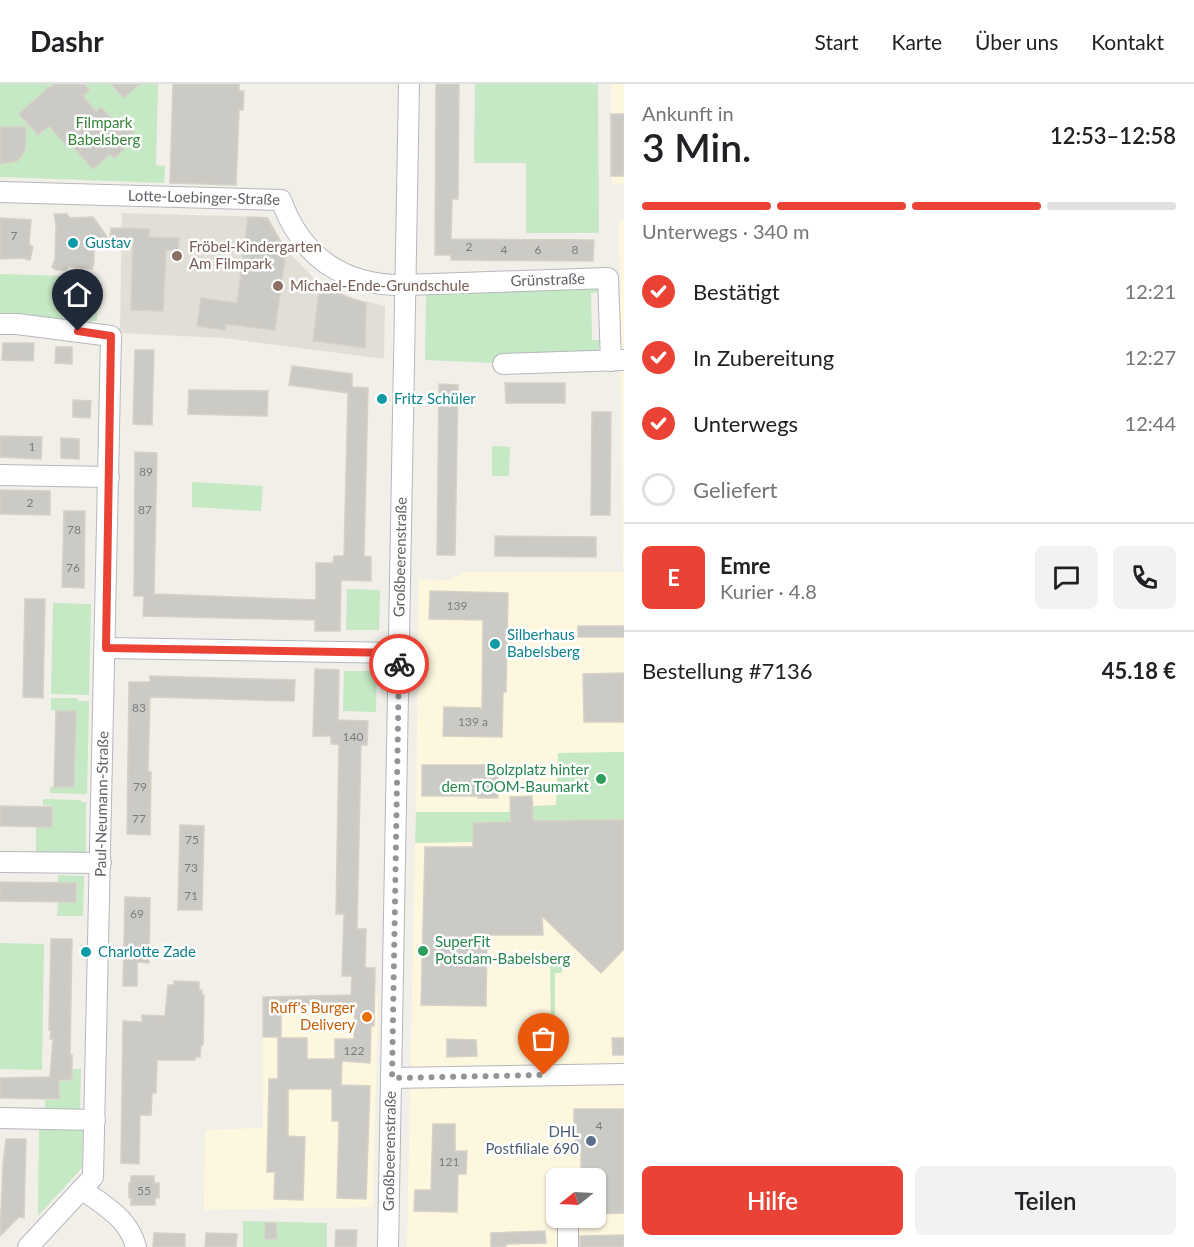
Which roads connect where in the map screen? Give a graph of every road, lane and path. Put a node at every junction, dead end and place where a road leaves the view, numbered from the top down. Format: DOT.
graph roads {
  1 [pos="409,84"];
  2 [pos="0,192"];
  3 [pos="405,285"];
  4 [pos="0,324"];
  5 [pos="617,361"];
  6 [pos="502,364"];
  7 [pos="0,475"];
  8 [pos="109,477"];
  9 [pos="106,648"];
  10 [pos="399,653"];
  11 [pos="0,862"];
  12 [pos="101,863"];
  13 [pos="624,1074"];
  14 [pos="392,1078"];
  15 [pos="0,1118"];
  16 [pos="95,1120"];
  17 [pos="82,1189"];
  18 [pos="568,1228"];
  19 [pos="28,1247"];
  20 [pos="136,1247"];
  21 [pos="388,1247"];
  22 [pos="568,1247"];
  1 -- 3 [label="street, Großbeerenstraße"];
  2 -- 3 [label="street, Lotte-Loebinger-Straße"];
  3 -- 5 [label="street, Grünstraße"];
  3 -- 10 [label="street, Großbeerenstraße"];
  4 -- 8 [label="street, Paul-Neumann-Straße"];
  5 -- 6 [label="street, Grünstraße"];
  7 -- 8 [label="street"];
  8 -- 9 [label="street, Paul-Neumann-Straße"];
  9 -- 10 [label="street"];
  9 -- 12 [label="street, Paul-Neumann-Straße"];
  10 -- 14 [label="street, Großbeerenstraße"];
  11 -- 12 [label="street"];
  12 -- 16 [label="street, Paul-Neumann-Straße"];
  13 -- 14 [label="street"];
  14 -- 21 [label="street, Großbeerenstraße"];
  15 -- 16 [label="street"];
  16 -- 17 [label="street, Paul-Neumann-Straße"];
  17 -- 19 [label="street, Paul-Neumann-Straße"];
  17 -- 20 [label="street"];
  18 -- 22 [label="street"];
}
